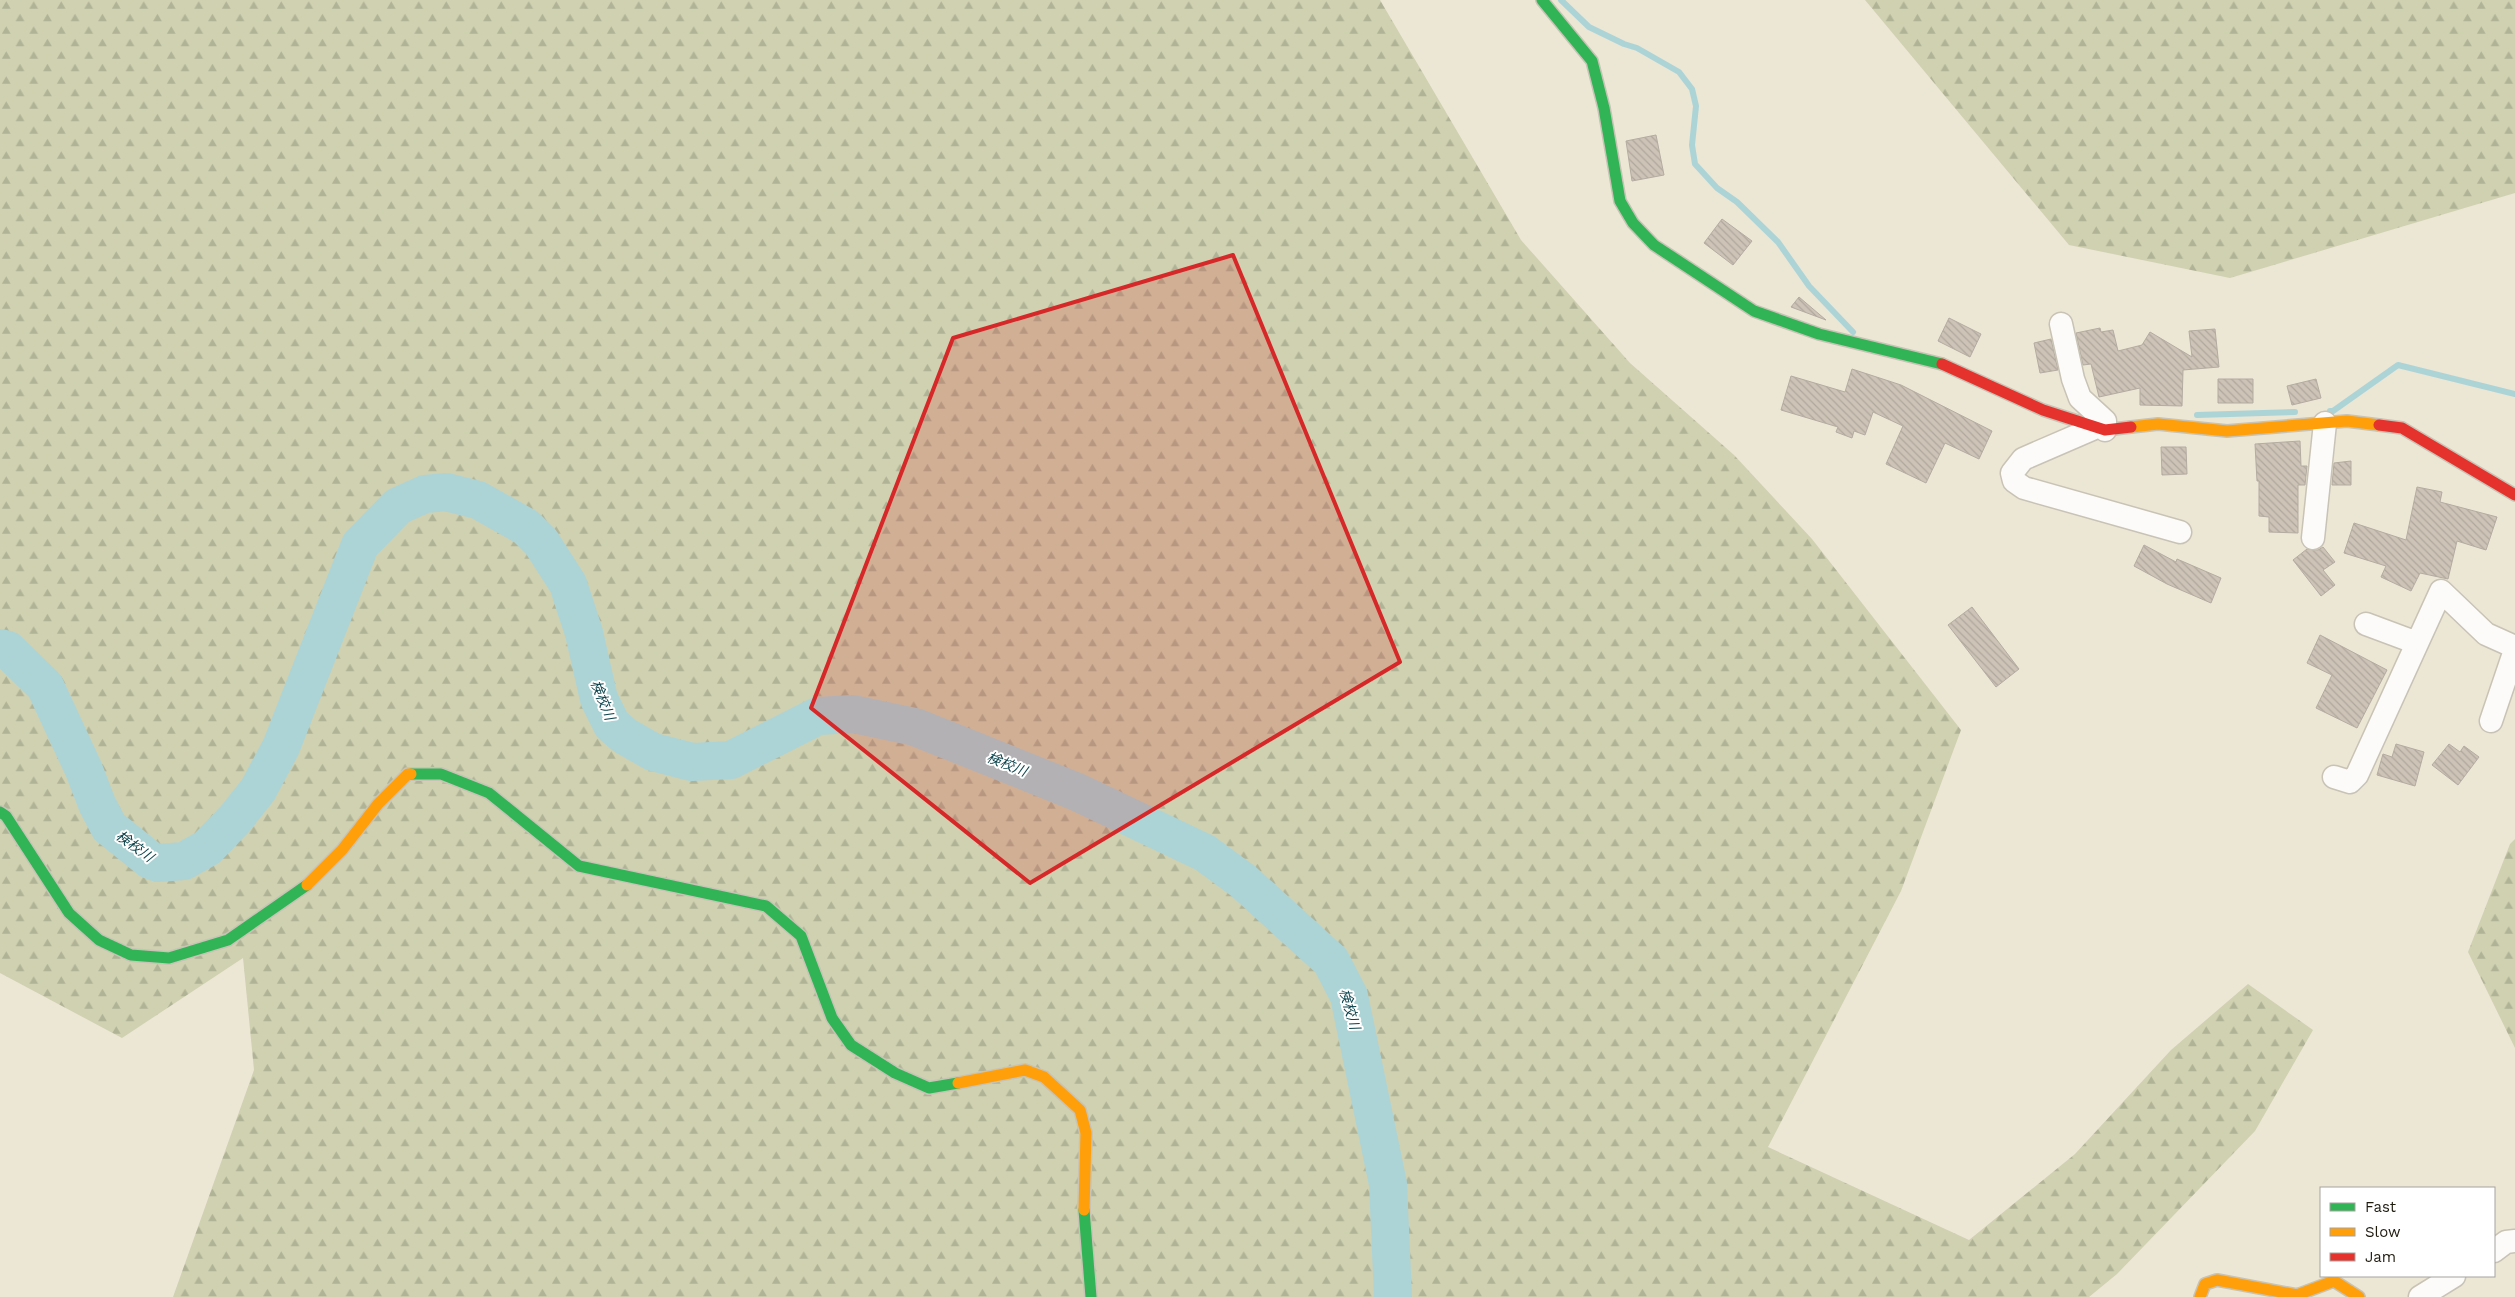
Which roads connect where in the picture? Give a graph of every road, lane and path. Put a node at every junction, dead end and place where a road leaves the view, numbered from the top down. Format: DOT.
graph roads {
  1 [pos="1542,0"];
  2 [pos="2060,324"];
  3 [pos="2099,421"];
  4 [pos="2325,423"];
  5 [pos="2515,494"];
  6 [pos="2180,532"];
  7 [pos="2313,538"];
  8 [pos="2366,624"];
  9 [pos="2417,643"];
  10 [pos="2515,648"];
  11 [pos="2491,721"];
  12 [pos="2334,777"];
  13 [pos="0,812"];
  14 [pos="2515,1241"];
  15 [pos="2495,1250"];
  16 [pos="2452,1277"];
  17 [pos="1091,1297"];
  18 [pos="2200,1297"];
  19 [pos="2359,1297"];
  20 [pos="2420,1297"];
  1 -- 3 [label="street"];
  2 -- 3 [label="street"];
  3 -- 4 [label="street"];
  3 -- 6 [label="street"];
  4 -- 5 [label="street"];
  4 -- 7 [label="street"];
  8 -- 9 [label="street"];
  9 -- 10 [label="street"];
  9 -- 12 [label="street"];
  10 -- 11 [label="street"];
  13 -- 17 [label="street"];
  14 -- 15 [label="street"];
  16 -- 20 [label="street"];
  18 -- 19 [label="street"];
}
